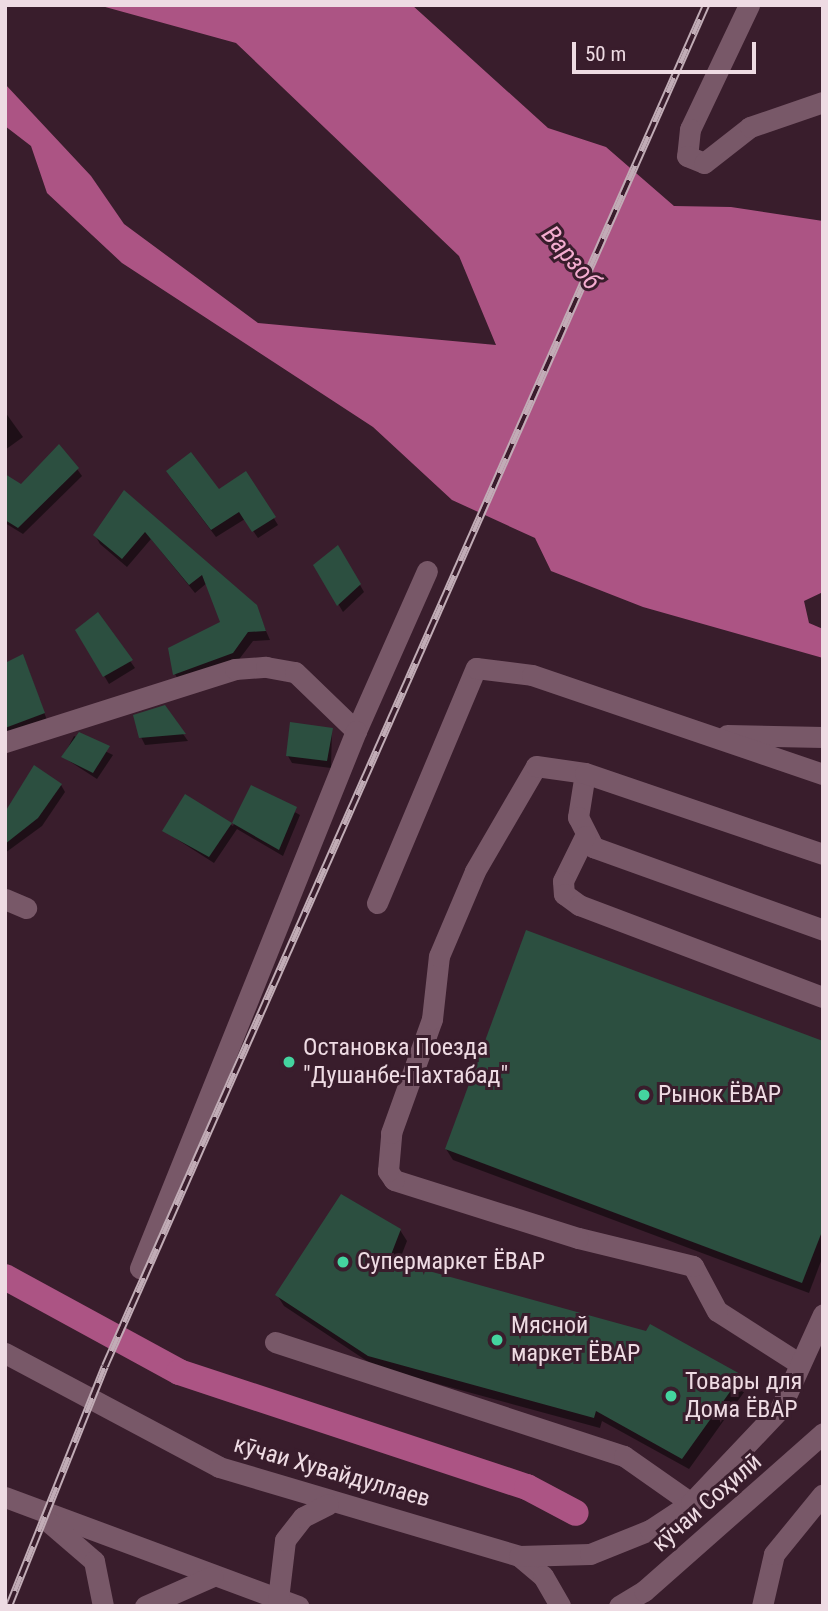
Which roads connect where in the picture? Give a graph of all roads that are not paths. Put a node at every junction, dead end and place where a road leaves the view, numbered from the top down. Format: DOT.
graph roads {
  1 [pos="749,5"];
  2 [pos="823,102"];
  3 [pos="426,571"];
  4 [pos="356,731"];
  5 [pos="705,735"];
  6 [pos="823,737"];
  7 [pos="5,742"];
  8 [pos="585,773"];
  9 [pos="823,774"];
  10 [pos="586,836"];
  11 [pos="823,854"];
  12 [pos="5,899"];
  13 [pos="377,903"];
  14 [pos="26,908"];
  15 [pos="823,930"];
  16 [pos="823,997"];
  17 [pos="140,1268"];
  18 [pos="823,1314"];
  19 [pos="275,1342"];
  20 [pos="5,1353"];
  21 [pos="800,1364"];
  22 [pos="823,1433"];
  23 [pos="823,1494"];
  24 [pos="5,1497"];
  25 [pos="691,1503"];
  26 [pos="328,1504"];
  27 [pos="40,1514"];
  28 [pos="519,1556"];
  29 [pos="213,1576"];
  30 [pos="288,1602"];
  31 [pos="103,1606"];
  32 [pos="145,1606"];
  33 [pos="560,1606"];
  34 [pos="619,1606"];
  35 [pos="762,1606"];
  1 -- 2 [label="street"];
  3 -- 4 [label="street"];
  4 -- 7 [label="street"];
  4 -- 17 [label="street"];
  5 -- 6 [label="street"];
  5 -- 9 [label="street"];
  5 -- 13 [label="street"];
  8 -- 10 [label="street"];
  8 -- 11 [label="street"];
  8 -- 21 [label="street"];
  10 -- 15 [label="street"];
  10 -- 16 [label="street"];
  12 -- 14 [label="street"];
  18 -- 21 [label="street, кӯчаи Соҳилӣ"];
  19 -- 25 [label="street"];
  20 -- 26 [label="street, кӯчаи Хувайдуллаев"];
  21 -- 25 [label="street, кӯчаи Соҳилӣ"];
  22 -- 34 [label="street, кӯчаи Соҳилӣ"];
  23 -- 35 [label="street"];
  24 -- 27 [label="street"];
  25 -- 28 [label="street, кӯчаи Соҳилӣ"];
  26 -- 28 [label="street, кӯчаи Хувайдуллаев"];
  26 -- 30 [label="street"];
  27 -- 29 [label="street"];
  27 -- 31 [label="street"];
  28 -- 33 [label="street, кӯчаи Хувайдуллаев"];
  29 -- 30 [label="street"];
  29 -- 32 [label="street"];
}
